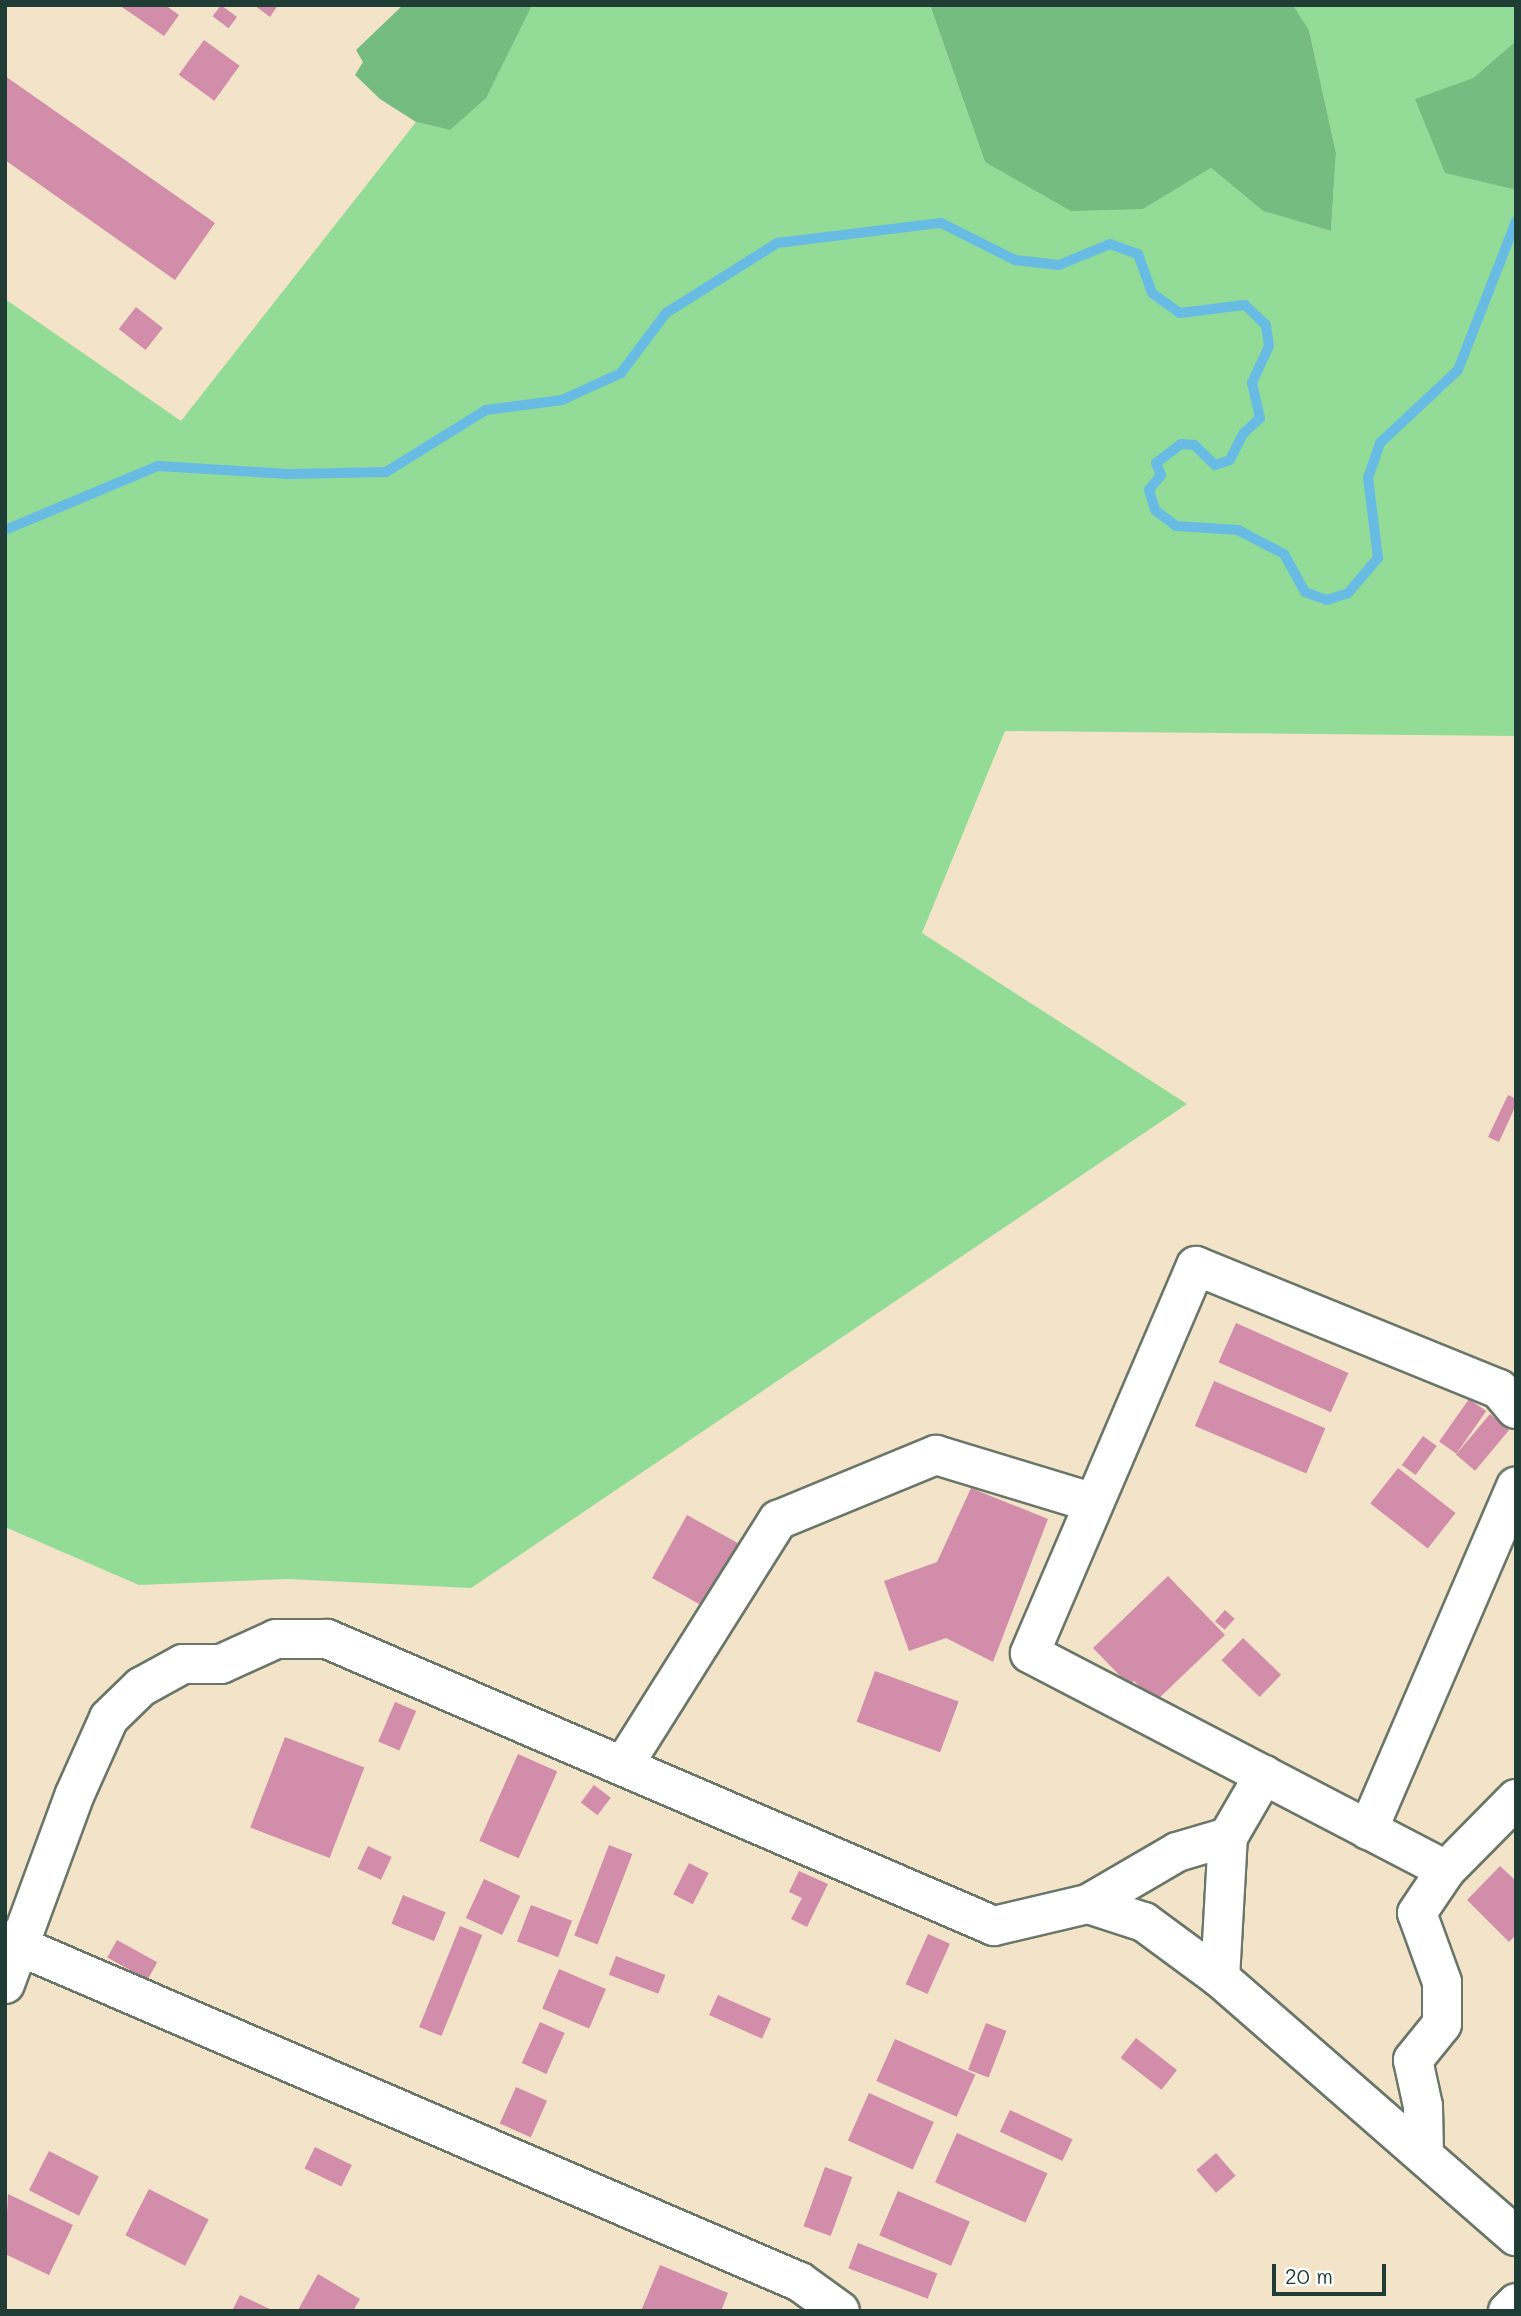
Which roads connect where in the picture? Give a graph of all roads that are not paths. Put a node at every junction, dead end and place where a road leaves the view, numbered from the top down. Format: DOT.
graph roads {
  1 [pos="1516,1409"];
  2 [pos="1516,1487"];
  3 [pos="1094,1503"];
  4 [pos="623,1766"];
  5 [pos="1264,1775"];
  6 [pos="1516,1799"];
  7 [pos="1368,1830"];
  8 [pos="1228,1837"];
  9 [pos="1446,1870"];
  10 [pos="1088,1904"];
  11 [pos="13,1944"];
  12 [pos="1220,1978"];
  13 [pos="5,1984"];
  14 [pos="1424,2155"];
  15 [pos="1516,2236"];
  16 [pos="1516,2304"];
  17 [pos="841,2311"];
  18 [pos="1508,2311"];
  1 -- 3 [label="street"];
  2 -- 7 [label="street"];
  3 -- 4 [label="street"];
  3 -- 5 [label="street"];
  4 -- 10 [label="street"];
  4 -- 11 [label="street"];
  5 -- 7 [label="street"];
  5 -- 8 [label="street"];
  6 -- 9 [label="street"];
  7 -- 9 [label="street"];
  8 -- 10 [label="street"];
  8 -- 12 [label="street"];
  9 -- 14 [label="street"];
  10 -- 12 [label="street"];
  11 -- 13 [label="street"];
  11 -- 17 [label="street"];
  12 -- 14 [label="street"];
  14 -- 15 [label="street"];
  16 -- 18 [label="street"];
}
